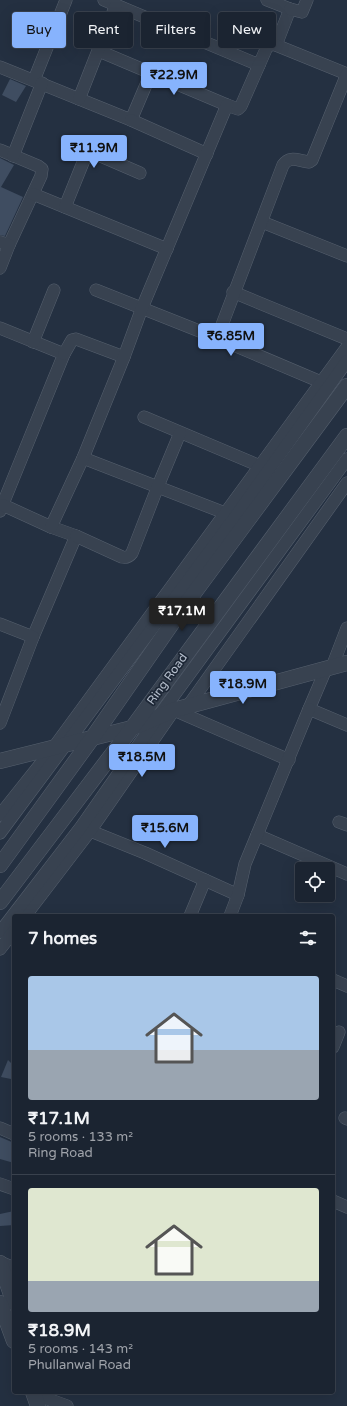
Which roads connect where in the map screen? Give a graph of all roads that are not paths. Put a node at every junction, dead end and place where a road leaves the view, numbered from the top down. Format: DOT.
graph roads {
  1 [pos="66,0"];
  2 [pos="104,0"];
  3 [pos="267,0"];
  4 [pos="307,0"];
  5 [pos="116,5"];
  6 [pos="290,9"];
  7 [pos="276,45"];
  8 [pos="267,48"];
  9 [pos="99,51"];
  10 [pos="259,65"];
  11 [pos="0,67"];
  12 [pos="151,73"];
  13 [pos="347,74"];
  14 [pos="38,82"];
  15 [pos="79,99"];
  16 [pos="227,105"];
  17 [pos="131,120"];
  18 [pos="0,150"];
  19 [pos="207,154"];
  20 [pos="13,156"];
  21 [pos="140,173"];
  22 [pos="33,194"];
  23 [pos="65,207"];
  24 [pos="262,222"];
  25 [pos="5,243"];
  26 [pos="166,249"];
  27 [pos="346,253"];
  28 [pos="0,268"];
  29 [pos="54,290"];
  30 [pos="96,290"];
  31 [pos="233,292"];
  32 [pos="142,308"];
  33 [pos="0,328"];
  34 [pos="216,338"];
  35 [pos="347,339"];
  36 [pos="33,342"];
  37 [pos="347,346"];
  38 [pos="64,354"];
  39 [pos="124,357"];
  40 [pos="347,361"];
  41 [pos="325,384"];
  42 [pos="347,386"];
  43 [pos="144,417"];
  44 [pos="180,433"];
  45 [pos="347,436"];
  46 [pos="83,458"];
  47 [pos="346,460"];
  48 [pos="260,466"];
  49 [pos="347,483"];
  50 [pos="158,486"];
  51 [pos="1,508"];
  52 [pos="224,513"];
  53 [pos="51,527"];
  54 [pos="76,536"];
  55 [pos="0,624"];
  56 [pos="347,628"];
  57 [pos="33,638"];
  58 [pos="347,663"];
  59 [pos="329,668"];
  60 [pos="181,708"];
  61 [pos="309,709"];
  62 [pos="158,716"];
  63 [pos="0,723"];
  64 [pos="347,725"];
  65 [pos="132,728"];
  66 [pos="93,737"];
  67 [pos="60,745"];
  68 [pos="0,760"];
  69 [pos="289,760"];
  70 [pos="0,816"];
  71 [pos="85,829"];
  72 [pos="0,833"];
  73 [pos="257,835"];
  74 [pos="0,865"];
  75 [pos="347,874"];
  76 [pos="205,880"];
  77 [pos="238,895"];
  78 [pos="0,902"];
  79 [pos="22,914"];
  80 [pos="191,914"];
  81 [pos="231,914"];
  82 [pos="12,922"];
  83 [pos="0,932"];
  84 [pos="12,933"];
  85 [pos="0,949"];
  86 [pos="335,981"];
  87 [pos="347,986"];
  88 [pos="340,1032"];
  89 [pos="335,1043"];
  90 [pos="0,1128"];
  91 [pos="12,1133"];
  92 [pos="0,1184"];
  93 [pos="12,1188"];
  94 [pos="335,1202"];
  95 [pos="347,1207"];
  96 [pos="0,1263"];
  97 [pos="12,1267"];
  98 [pos="12,1297"];
  99 [pos="0,1303"];
  100 [pos="12,1336"];
  101 [pos="41,1399"];
  102 [pos="67,1406"];
  1 -- 14 [label="street"];
  2 -- 5 [label="street"];
  3 -- 6 [label="street"];
  4 -- 6 [label="street"];
  5 -- 9 [label="street"];
  5 -- 10 [label="street"];
  6 -- 7 [label="street"];
  7 -- 13 [label="street"];
  8 -- 10 [label="street"];
  9 -- 12 [label="street"];
  9 -- 15 [label="street"];
  10 -- 16 [label="street"];
  11 -- 14 [label="street"];
  12 -- 16 [label="street"];
  12 -- 17 [label="street"];
  13 -- 24 [label="street"];
  14 -- 15 [label="street"];
  14 -- 20 [label="street"];
  15 -- 17 [label="street"];
  16 -- 19 [label="street"];
  17 -- 19 [label="street"];
  18 -- 20 [label="street"];
  19 -- 26 [label="street"];
  20 -- 22 [label="street"];
  21 -- 23 [label="street"];
  22 -- 23 [label="street"];
  22 -- 25 [label="street"];
  23 -- 26 [label="street"];
  24 -- 27 [label="street"];
  24 -- 31 [label="street"];
  25 -- 28 [label="street"];
  26 -- 32 [label="street"];
  29 -- 36 [label="street"];
  30 -- 32 [label="street"];
  31 -- 34 [label="street"];
  31 -- 35 [label="street"];
  32 -- 34 [label="street"];
  32 -- 39 [label="street"];
  33 -- 36 [label="street"];
  34 -- 41 [label="street"];
  36 -- 38 [label="street"];
  37 -- 41 [label="street"];
  38 -- 39 [label="street"];
  38 -- 51 [label="street"];
  39 -- 46 [label="street"];
  40 -- 41 [label="street"];
  41 -- 48 [label="street"];
  41 -- 67 [label="street"];
  42 -- 66 [label="street"];
  43 -- 44 [label="street"];
  44 -- 48 [label="street"];
  44 -- 50 [label="street"];
  45 -- 65 [label="street, Ring Road"];
  46 -- 50 [label="street"];
  46 -- 53 [label="street"];
  47 -- 62 [label="street"];
  48 -- 52 [label="street"];
  49 -- 60 [label="street"];
  50 -- 52 [label="street"];
  50 -- 54 [label="street"];
  51 -- 53 [label="street"];
  52 -- 67 [label="street"];
  53 -- 54 [label="street"];
  54 -- 57 [label="street"];
  55 -- 57 [label="street"];
  56 -- 59 [label="street"];
  57 -- 63 [label="street"];
  58 -- 59 [label="street"];
  59 -- 60 [label="street"];
  59 -- 61 [label="street"];
  60 -- 62 [label="street"];
  60 -- 69 [label="street"];
  60 -- 71 [label="street"];
  61 -- 64 [label="street"];
  61 -- 69 [label="street"];
  62 -- 65 [label="street"];
  62 -- 71 [label="street"];
  65 -- 66 [label="street"];
  65 -- 78 [label="street, Ring Road"];
  66 -- 67 [label="street"];
  66 -- 74 [label="street"];
  67 -- 68 [label="street"];
  67 -- 70 [label="street"];
  67 -- 72 [label="street"];
  69 -- 73 [label="street"];
  71 -- 76 [label="street"];
  71 -- 79 [label="street"];
  73 -- 75 [label="street"];
  73 -- 77 [label="street"];
  76 -- 77 [label="street"];
  76 -- 80 [label="street"];
  77 -- 81 [label="street"];
  82 -- 83 [label="street"];
  84 -- 85 [label="street"];
  86 -- 87 [label="street"];
  88 -- 89 [label="street"];
  90 -- 91 [label="street"];
  92 -- 93 [label="street"];
  94 -- 95 [label="street"];
  96 -- 97 [label="street"];
  96 -- 98 [label="street"];
  99 -- 100 [label="street"];
  101 -- 102 [label="street"];
}
